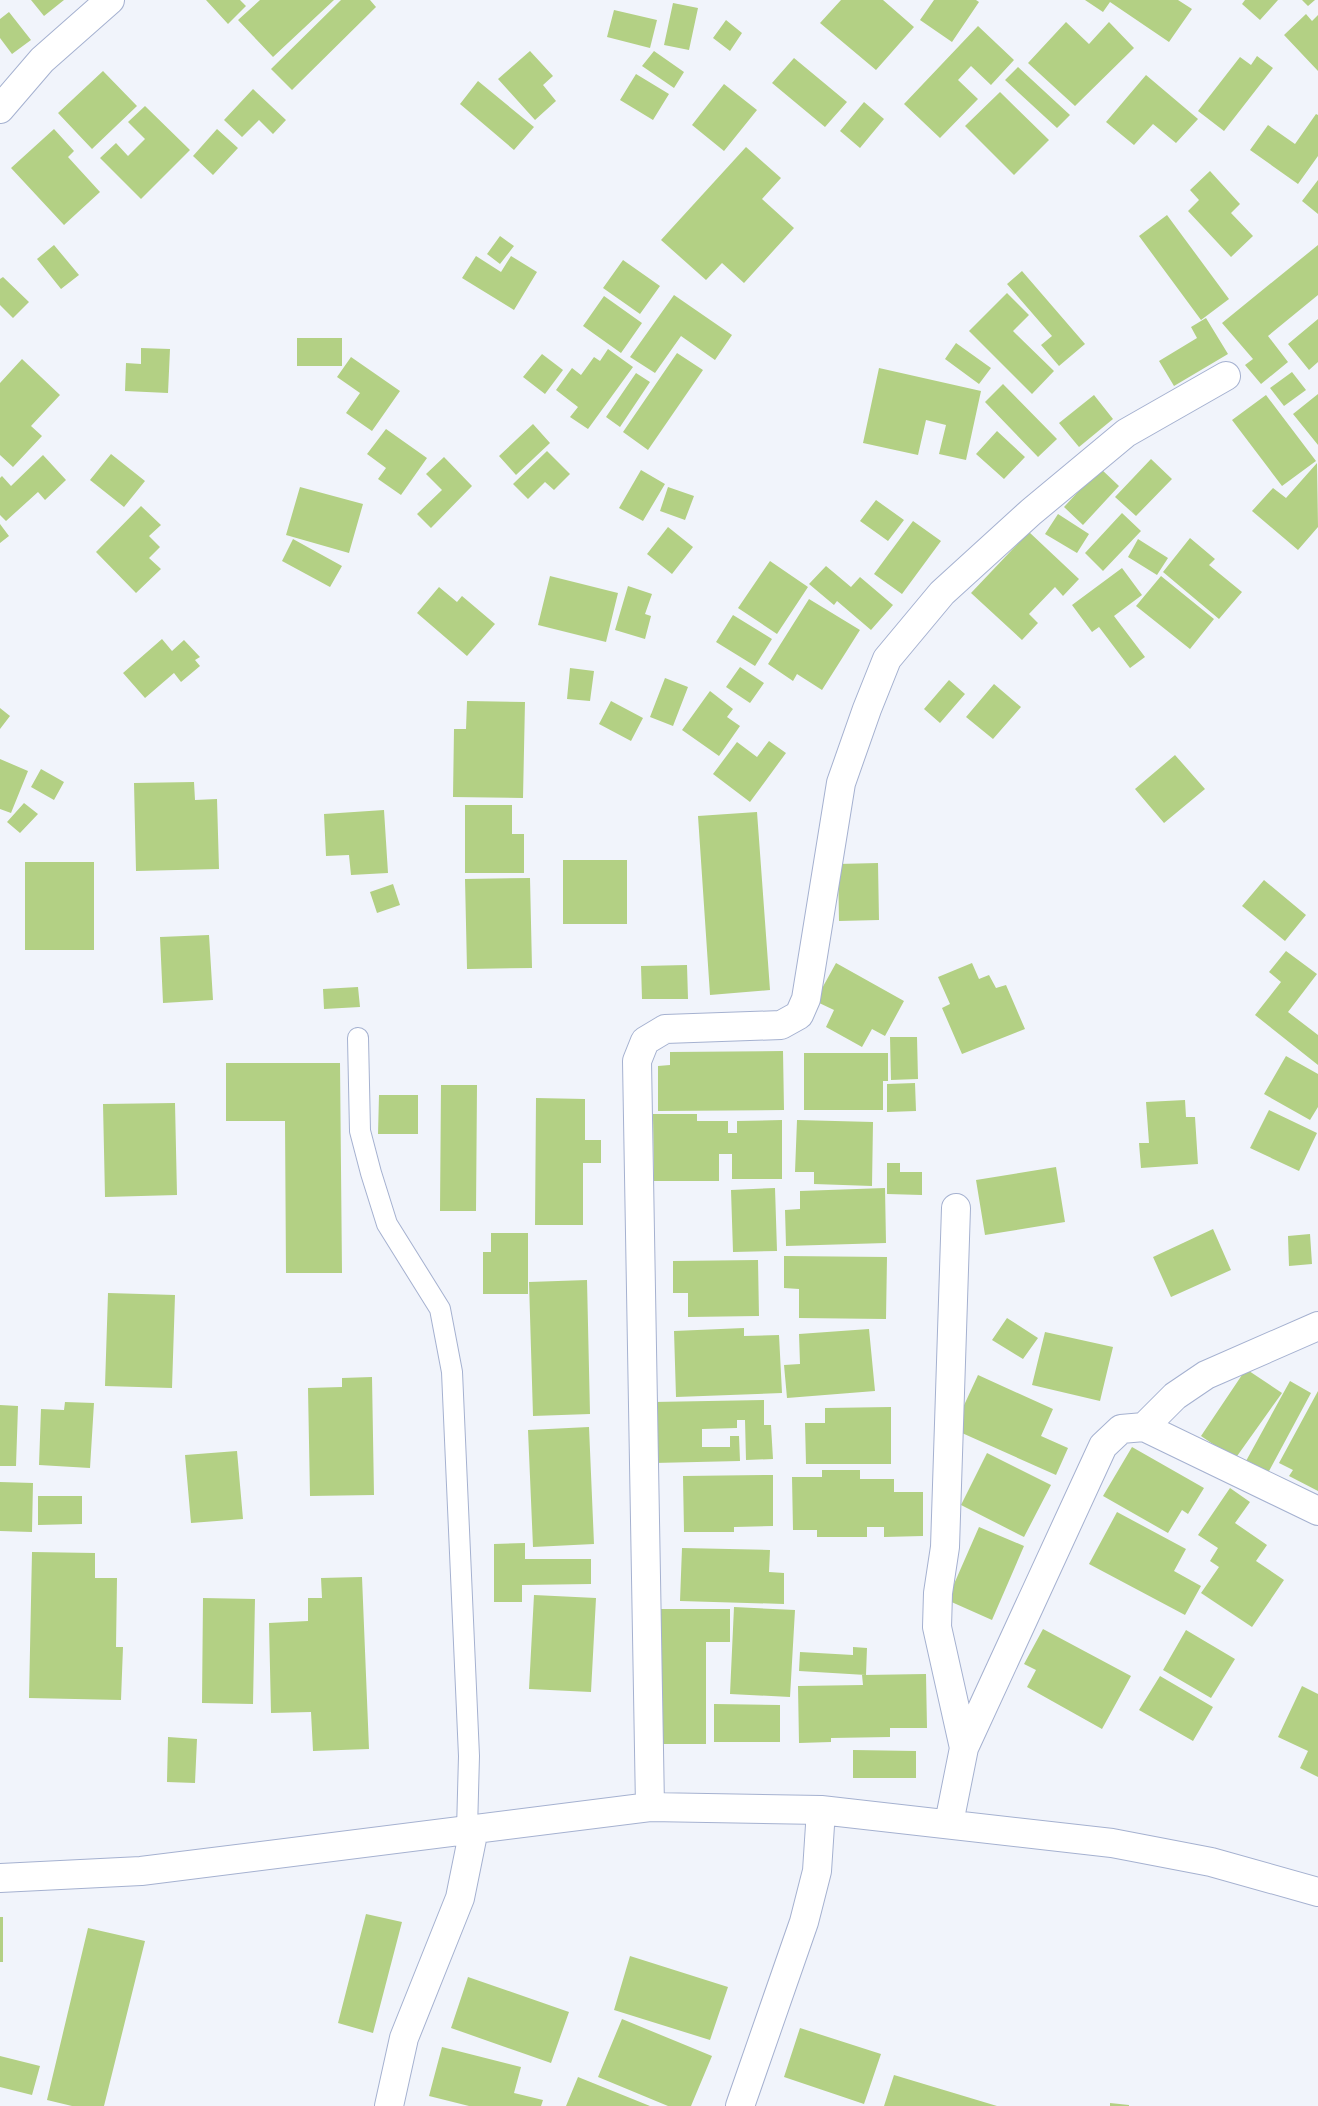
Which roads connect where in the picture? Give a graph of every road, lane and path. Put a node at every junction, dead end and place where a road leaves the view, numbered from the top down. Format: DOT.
graph roads {
  1 [pos="110,0"];
  2 [pos="0,109"];
  3 [pos="1226,376"];
  4 [pos="358,1038"];
  5 [pos="956,1208"];
  6 [pos="1318,1326"];
  7 [pos="1144,1427"];
  8 [pos="1318,1511"];
  9 [pos="964,1748"];
  10 [pos="650,1807"];
  11 [pos="821,1810"];
  12 [pos="949,1823"];
  13 [pos="471,1830"];
  14 [pos="0,1878"];
  15 [pos="1318,1892"];
  16 [pos="389,2106"];
  17 [pos="740,2106"];
  1 -- 2 [label="street"];
  3 -- 10 [label="street"];
  4 -- 13 [label="lane"];
  5 -- 9 [label="street"];
  6 -- 7 [label="street"];
  7 -- 8 [label="street"];
  7 -- 9 [label="street"];
  9 -- 12 [label="street"];
  10 -- 11 [label="street"];
  10 -- 13 [label="street"];
  11 -- 12 [label="street"];
  11 -- 17 [label="street"];
  12 -- 15 [label="street"];
  13 -- 14 [label="street"];
  13 -- 16 [label="street"];
}
